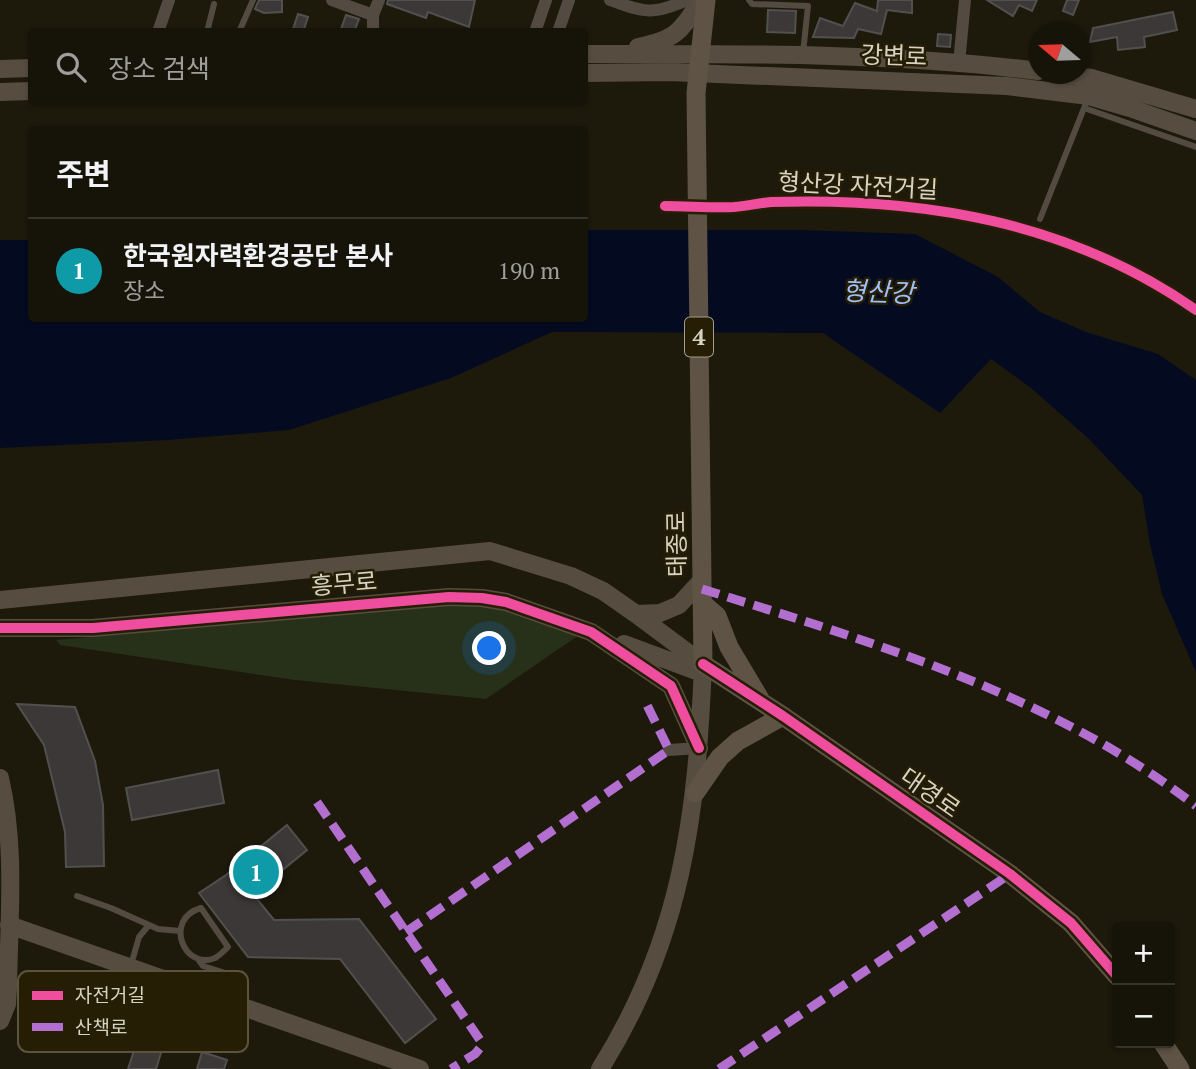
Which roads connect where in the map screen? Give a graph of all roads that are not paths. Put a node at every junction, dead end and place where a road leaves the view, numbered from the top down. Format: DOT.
graph roads {
  1 [pos="169,0"];
  2 [pos="253,0"];
  3 [pos="332,0"];
  4 [pos="379,0"];
  5 [pos="546,0"];
  6 [pos="569,0"];
  7 [pos="610,0"];
  8 [pos="687,0"];
  9 [pos="704,0"];
  10 [pos="749,0"];
  11 [pos="965,0"];
  12 [pos="214,4"];
  13 [pos="373,15"];
  14 [pos="159,28"];
  15 [pos="209,28"];
  16 [pos="241,28"];
  17 [pos="373,28"];
  18 [pos="536,28"];
  19 [pos="559,28"];
  20 [pos="588,54"];
  21 [pos="611,54"];
  22 [pos="803,55"];
  23 [pos="958,62"];
  24 [pos="698,64"];
  25 [pos="28,68"];
  26 [pos="0,69"];
  27 [pos="1028,70"];
  28 [pos="588,73"];
  29 [pos="1091,78"];
  30 [pos="1090,84"];
  31 [pos="28,91"];
  32 [pos="0,92"];
  33 [pos="1086,102"];
  34 [pos="1196,109"];
  35 [pos="1196,131"];
  36 [pos="1196,147"];
  37 [pos="1040,219"];
  38 [pos="702,580"];
  39 [pos="0,600"];
  40 [pos="702,603"];
  41 [pos="636,614"];
  42 [pos="0,628"];
  43 [pos="591,632"];
  44 [pos="705,669"];
  45 [pos="762,703"];
  46 [pos="783,716"];
  47 [pos="699,748"];
  48 [pos="669,750"];
  49 [pos="0,778"];
  50 [pos="695,793"];
  51 [pos="77,896"];
  52 [pos="9,925"];
  53 [pos="149,925"];
  54 [pos="180,931"];
  55 [pos="198,959"];
  56 [pos="130,967"];
  57 [pos="1112,970"];
  58 [pos="141,971"];
  59 [pos="219,971"];
  60 [pos="248,1009"];
  61 [pos="0,1021"];
  62 [pos="1166,1048"];
  63 [pos="420,1069"];
  64 [pos="600,1069"];
  65 [pos="1180,1069"];
  1 -- 14 [label="street"];
  2 -- 16 [label="lane"];
  3 -- 13 [label="street"];
  4 -- 13 [label="street"];
  5 -- 18 [label="street"];
  6 -- 19 [label="street"];
  7 -- 8 [label="street"];
  9 -- 21 [label="street"];
  9 -- 24 [label="main road, 태종로 / 4"];
  10 -- 22 [label="lane"];
  11 -- 23 [label="street"];
  12 -- 15 [label="lane"];
  13 -- 17 [label="street"];
  20 -- 21 [label="street, 강변로"];
  21 -- 24 [label="street, 강변로"];
  22 -- 23 [label="street, 강변로"];
  22 -- 24 [label="street, 강변로"];
  23 -- 27 [label="street, 강변로"];
  24 -- 28 [label="street, 강변로"];
  24 -- 33 [label="street, 강변로"];
  24 -- 38 [label="main road, 태종로 / 4"];
  25 -- 26 [label="street"];
  29 -- 34 [label="street"];
  30 -- 33 [label="street"];
  31 -- 32 [label="street"];
  33 -- 35 [label="street, 강변로"];
  33 -- 36 [label="lane"];
  33 -- 37 [label="lane"];
  38 -- 40 [label="main road, 태종로 / 4"];
  38 -- 41 [label="street"];
  39 -- 41 [label="street, 흥무로"];
  40 -- 44 [label="main road, 태종로 / 4"];
  40 -- 45 [label="main road"];
  41 -- 44 [label="street, 흥무로"];
  42 -- 43 [label="street, 흥무로"];
  43 -- 44 [label="street, 흥무로"];
  43 -- 47 [label="street, 흥무로"];
  44 -- 45 [label="main road, 대경로"];
  44 -- 47 [label="street, 태종로"];
  45 -- 46 [label="main road, 대경로"];
  46 -- 50 [label="main road"];
  46 -- 57 [label="main road, 대경로"];
  47 -- 48 [label="street"];
  47 -- 50 [label="street, 태종로"];
  49 -- 52 [label="street"];
  50 -- 64 [label="street, 태종로"];
  51 -- 53 [label="lane"];
  52 -- 56 [label="street"];
  52 -- 61 [label="street"];
  53 -- 54 [label="lane"];
  53 -- 56 [label="lane"];
  54 -- 55 [label="lane"];
  54 -- 55 [label="lane"];
  55 -- 59 [label="lane"];
  56 -- 58 [label="street"];
  60 -- 63 [label="street"];
  62 -- 65 [label="main road"];
}
